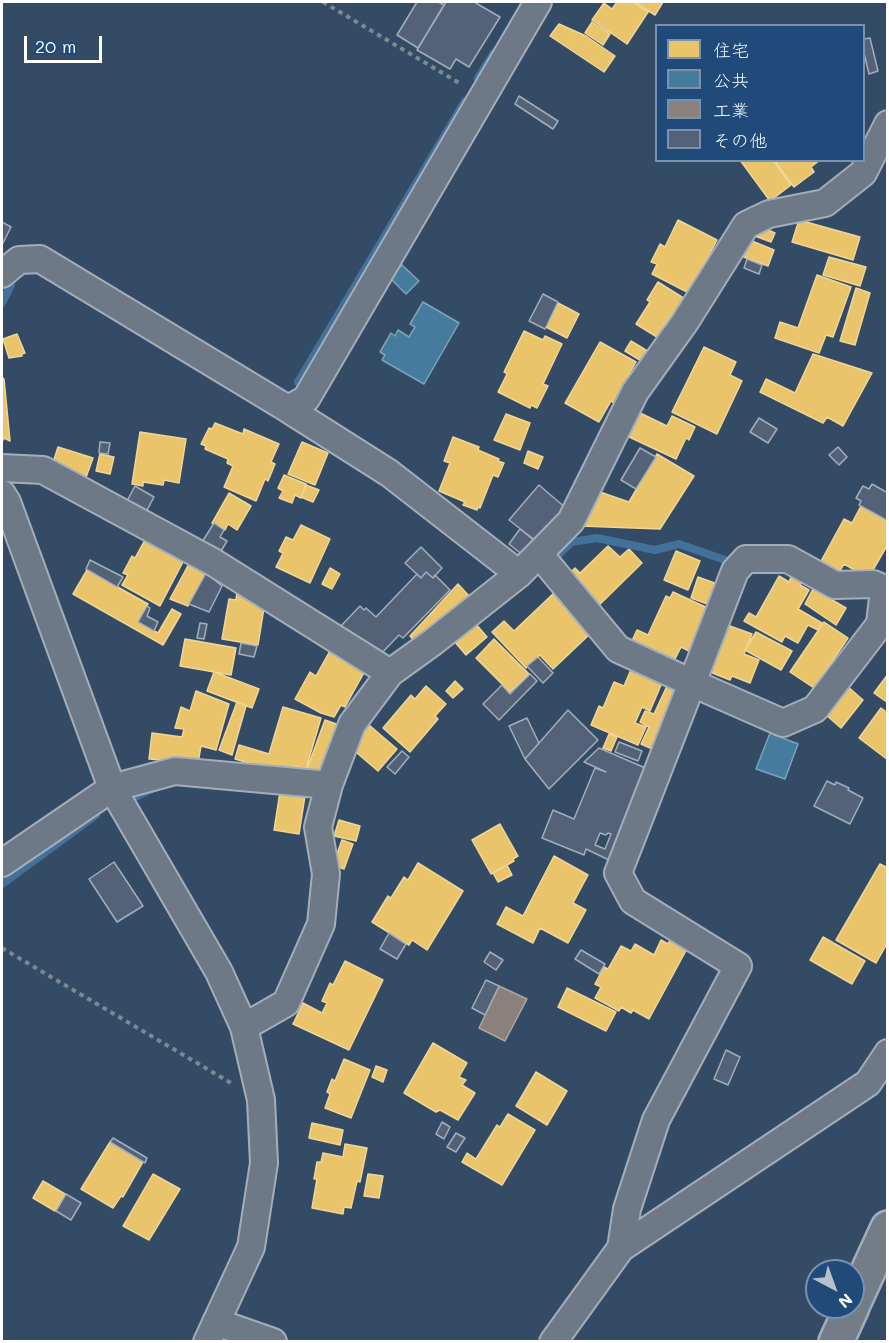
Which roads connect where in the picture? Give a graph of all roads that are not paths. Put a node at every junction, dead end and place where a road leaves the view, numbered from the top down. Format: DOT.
graph roads {
  1 [pos="538,2"];
  2 [pos="888,124"];
  3 [pos="2,274"];
  4 [pos="288,409"];
  5 [pos="2,468"];
  6 [pos="2,494"];
  7 [pos="539,554"];
  8 [pos="519,574"];
  9 [pos="886,590"];
  10 [pos="390,673"];
  11 [pos="692,683"];
  12 [pos="329,785"];
  13 [pos="112,788"];
  14 [pos="2,863"];
  15 [pos="244,1027"];
  16 [pos="888,1053"];
  17 [pos="888,1228"];
  18 [pos="621,1248"];
  19 [pos="865,1278"];
  20 [pos="846,1319"];
  21 [pos="212,1332"];
  22 [pos="273,1341"];
  23 [pos="553,1341"];
  24 [pos="836,1341"];
  1 -- 4 [label="street"];
  2 -- 7 [label="street"];
  3 -- 4 [label="street"];
  4 -- 8 [label="street"];
  5 -- 10 [label="street"];
  6 -- 13 [label="street"];
  7 -- 8 [label="street"];
  7 -- 11 [label="street"];
  8 -- 10 [label="street"];
  9 -- 11 [label="street"];
  9 -- 11 [label="street"];
  10 -- 12 [label="street"];
  11 -- 18 [label="street"];
  12 -- 13 [label="street"];
  12 -- 15 [label="street"];
  13 -- 14 [label="street"];
  13 -- 15 [label="street"];
  15 -- 21 [label="street"];
  16 -- 18 [label="street"];
  17 -- 19 [label="highway"];
  18 -- 23 [label="street"];
  20 -- 24 [label="highway"];
  21 -- 22 [label="street"];
}
